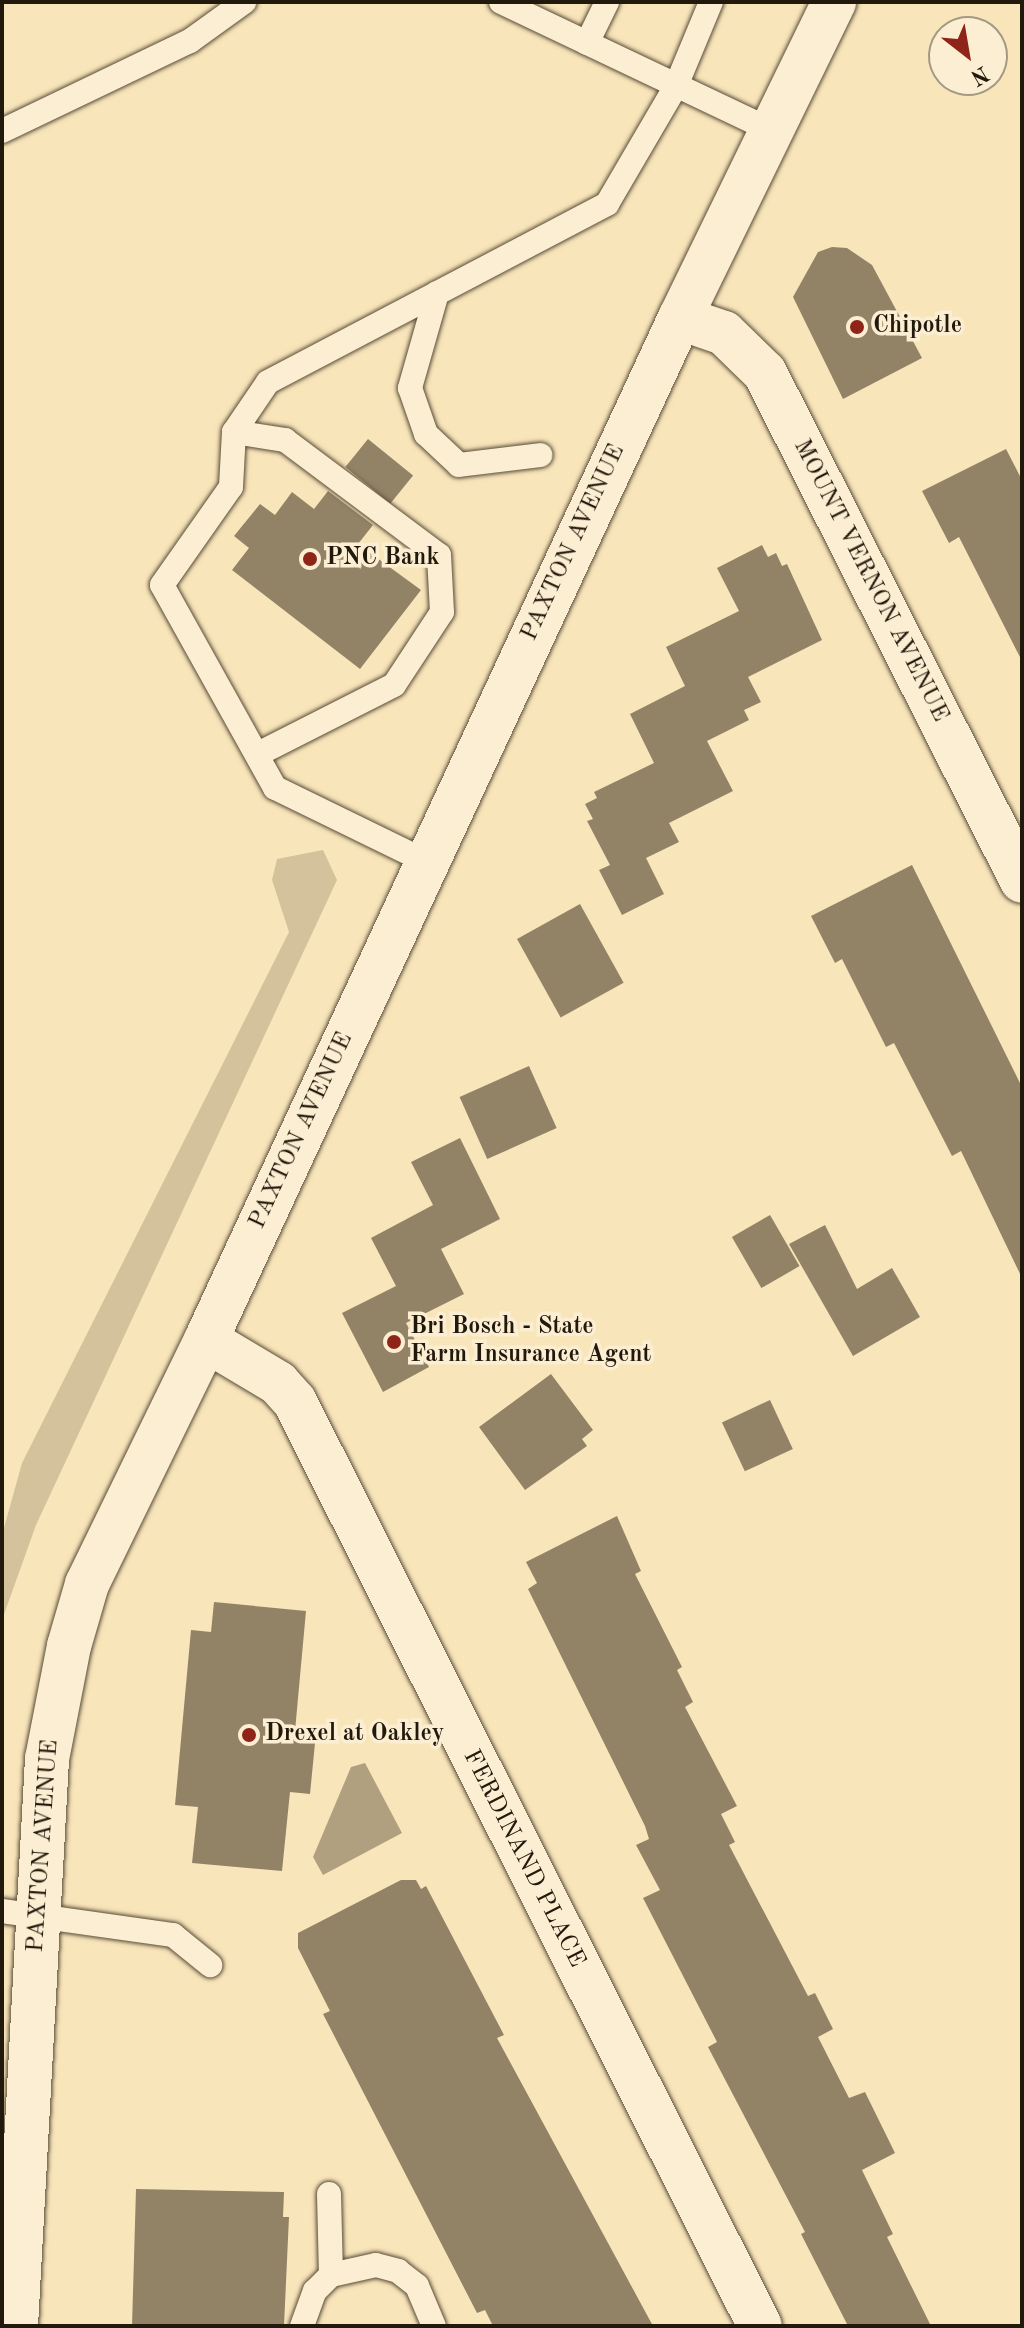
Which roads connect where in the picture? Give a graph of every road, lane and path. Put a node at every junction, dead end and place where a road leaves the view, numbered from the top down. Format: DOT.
graph roads {
  1 [pos="244,2"];
  2 [pos="607,2"];
  3 [pos="711,2"];
  4 [pos="834,2"];
  5 [pos="512,4"];
  6 [pos="587,43"];
  7 [pos="676,86"];
  8 [pos="2,131"];
  9 [pos="773,131"];
  10 [pos="437,293"];
  11 [pos="680,318"];
  12 [pos="234,432"];
  13 [pos="540,455"];
  14 [pos="258,754"];
  15 [pos="425,861"];
  16 [pos="1022,881"];
  17 [pos="206,1340"];
  18 [pos="20,1912"];
  19 [pos="210,1965"];
  20 [pos="16,2040"];
  21 [pos="329,2194"];
  22 [pos="331,2275"];
  23 [pos="16,2326"];
  24 [pos="302,2326"];
  25 [pos="434,2326"];
  26 [pos="760,2326"];
  1 -- 8 [label="lane"];
  2 -- 6 [label="lane"];
  3 -- 7 [label="lane"];
  4 -- 9 [label="street, PAXTON AVENUE"];
  5 -- 6 [label="lane"];
  6 -- 7 [label="lane"];
  7 -- 9 [label="lane"];
  7 -- 10 [label="lane"];
  9 -- 11 [label="street, PAXTON AVENUE"];
  10 -- 12 [label="lane"];
  10 -- 13 [label="lane"];
  11 -- 15 [label="street, PAXTON AVENUE"];
  11 -- 16 [label="street, MOUNT VERNON AVENUE"];
  12 -- 14 [label="lane"];
  12 -- 14 [label="lane"];
  14 -- 15 [label="lane"];
  15 -- 17 [label="street, PAXTON AVENUE"];
  17 -- 18 [label="street, PAXTON AVENUE"];
  17 -- 26 [label="street, FERDINAND PLACE"];
  18 -- 19 [label="lane"];
  18 -- 20 [label="street, PAXTON AVENUE"];
  20 -- 23 [label="street, PAXTON AVENUE"];
  21 -- 22 [label="lane"];
  22 -- 24 [label="lane"];
  22 -- 25 [label="lane"];
}
